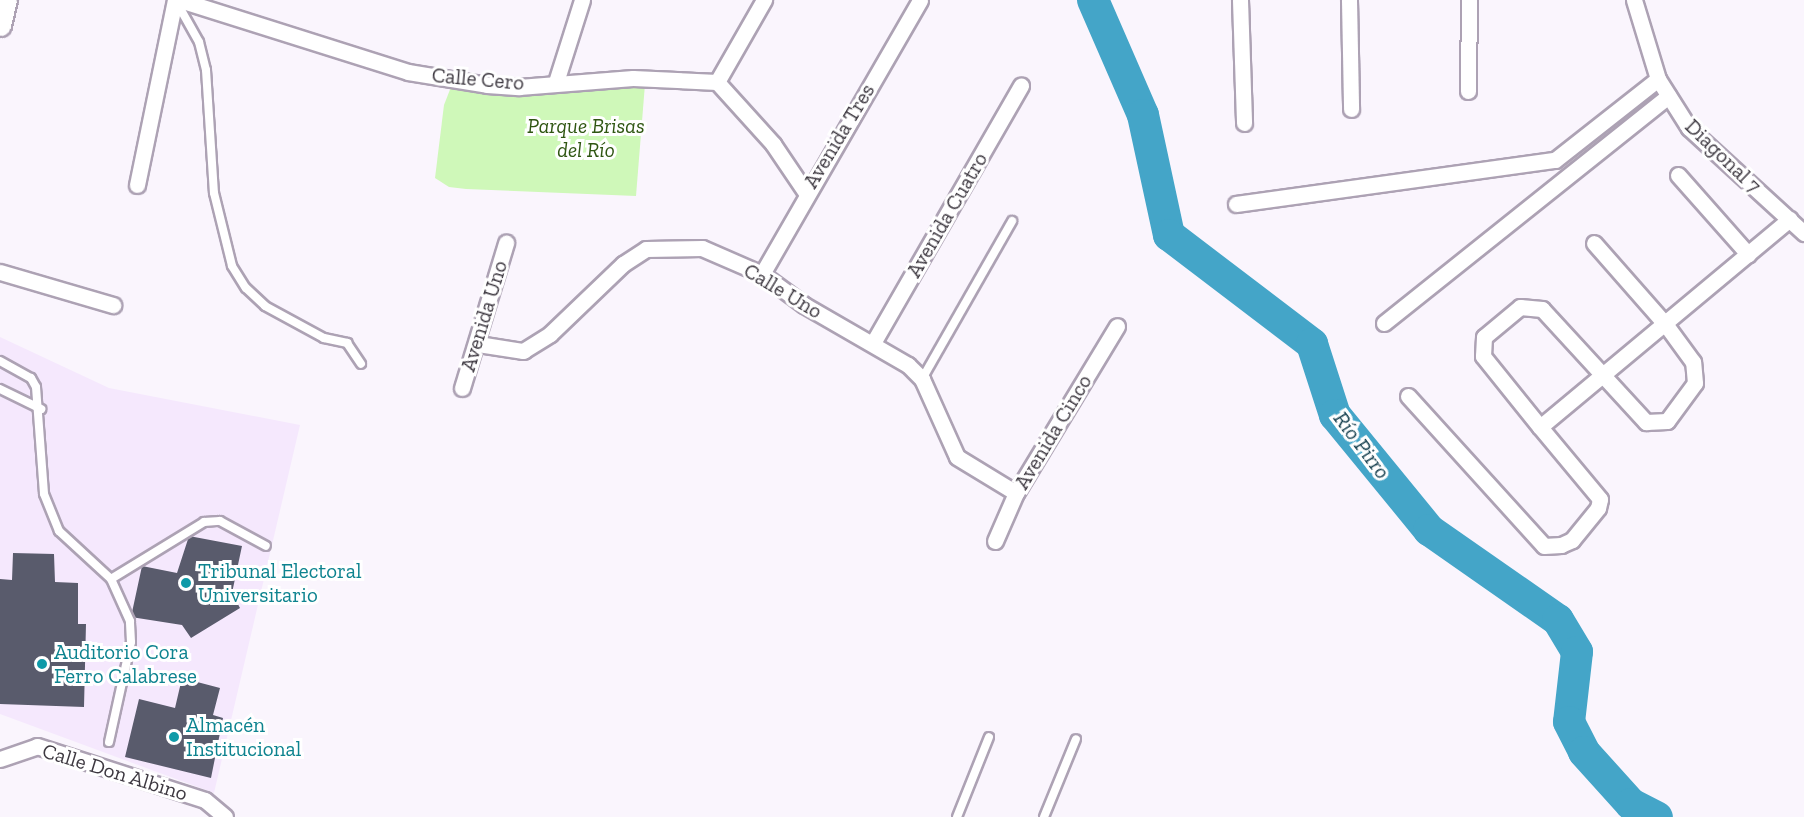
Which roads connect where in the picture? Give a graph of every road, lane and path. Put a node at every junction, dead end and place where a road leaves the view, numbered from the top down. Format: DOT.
graph roads {
  1 [pos="6,0"];
  2 [pos="177,0"];
  3 [pos="582,0"];
  4 [pos="764,0"];
  5 [pos="920,0"];
  6 [pos="1240,0"];
  7 [pos="1349,0"];
  8 [pos="1469,0"];
  9 [pos="1634,0"];
  10 [pos="0,25"];
  11 [pos="1658,79"];
  12 [pos="556,82"];
  13 [pos="717,82"];
  14 [pos="1021,86"];
  15 [pos="1468,92"];
  16 [pos="1668,96"];
  17 [pos="1351,109"];
  18 [pos="1244,123"];
  19 [pos="1555,160"];
  20 [pos="1566,175"];
  21 [pos="1678,175"];
  22 [pos="137,185"];
  23 [pos="806,193"];
  24 [pos="1236,204"];
  25 [pos="1790,219"];
  26 [pos="1012,221"];
  27 [pos="1804,233"];
  28 [pos="506,243"];
  29 [pos="1594,243"];
  30 [pos="1748,254"];
  31 [pos="0,272"];
  32 [pos="762,274"];
  33 [pos="113,304"];
  34 [pos="1384,323"];
  35 [pos="1666,325"];
  36 [pos="1117,326"];
  37 [pos="478,344"];
  38 [pos="873,344"];
  39 [pos="0,361"];
  40 [pos="362,364"];
  41 [pos="1602,377"];
  42 [pos="922,379"];
  43 [pos="462,388"];
  44 [pos="0,389"];
  45 [pos="1408,396"];
  46 [pos="40,409"];
  47 [pos="1540,427"];
  48 [pos="1016,493"];
  49 [pos="995,541"];
  50 [pos="266,546"];
  51 [pos="111,579"];
  52 [pos="989,737"];
  53 [pos="1076,739"];
  54 [pos="109,741"];
  55 [pos="0,759"];
  56 [pos="225,817"];
  57 [pos="957,817"];
  58 [pos="1044,817"];
  1 -- 10 [label="main road"];
  2 -- 12 [label="street, Calle Cero"];
  2 -- 22 [label="street"];
  2 -- 40 [label="lane"];
  3 -- 12 [label="street"];
  4 -- 13 [label="street"];
  5 -- 23 [label="street, Avenida Tres"];
  6 -- 18 [label="street"];
  7 -- 17 [label="street"];
  8 -- 15 [label="street"];
  9 -- 11 [label="street, Diagonal 7"];
  11 -- 16 [label="street, Diagonal 7"];
  11 -- 19 [label="street"];
  12 -- 13 [label="street, Calle Cero"];
  13 -- 23 [label="street"];
  14 -- 38 [label="street, Avenida Cuatro"];
  16 -- 20 [label="street"];
  16 -- 25 [label="street, Diagonal 7"];
  19 -- 20 [label="street"];
  19 -- 24 [label="street"];
  20 -- 34 [label="street"];
  21 -- 30 [label="street"];
  23 -- 32 [label="street, Avenida Tres"];
  25 -- 27 [label="street, Diagonal 7"];
  25 -- 30 [label="street"];
  26 -- 42 [label="lane"];
  28 -- 37 [label="street, Avenida Uno"];
  29 -- 35 [label="street"];
  30 -- 35 [label="street"];
  31 -- 33 [label="street"];
  32 -- 37 [label="street, Calle Uno"];
  32 -- 38 [label="street, Calle Uno"];
  35 -- 41 [label="street"];
  35 -- 41 [label="street"];
  36 -- 48 [label="street, Avenida Cinco"];
  37 -- 43 [label="street, Avenida Uno"];
  38 -- 42 [label="street, Calle Uno"];
  39 -- 46 [label="lane"];
  41 -- 47 [label="street"];
  41 -- 47 [label="street"];
  42 -- 48 [label="street, Calle Uno"];
  44 -- 46 [label="lane"];
  45 -- 47 [label="street"];
  46 -- 51 [label="lane"];
  48 -- 49 [label="street, Avenida Cinco"];
  50 -- 51 [label="lane"];
  51 -- 54 [label="lane"];
  52 -- 57 [label="lane"];
  53 -- 58 [label="lane"];
  55 -- 56 [label="street, Calle Don Albino"];
}
